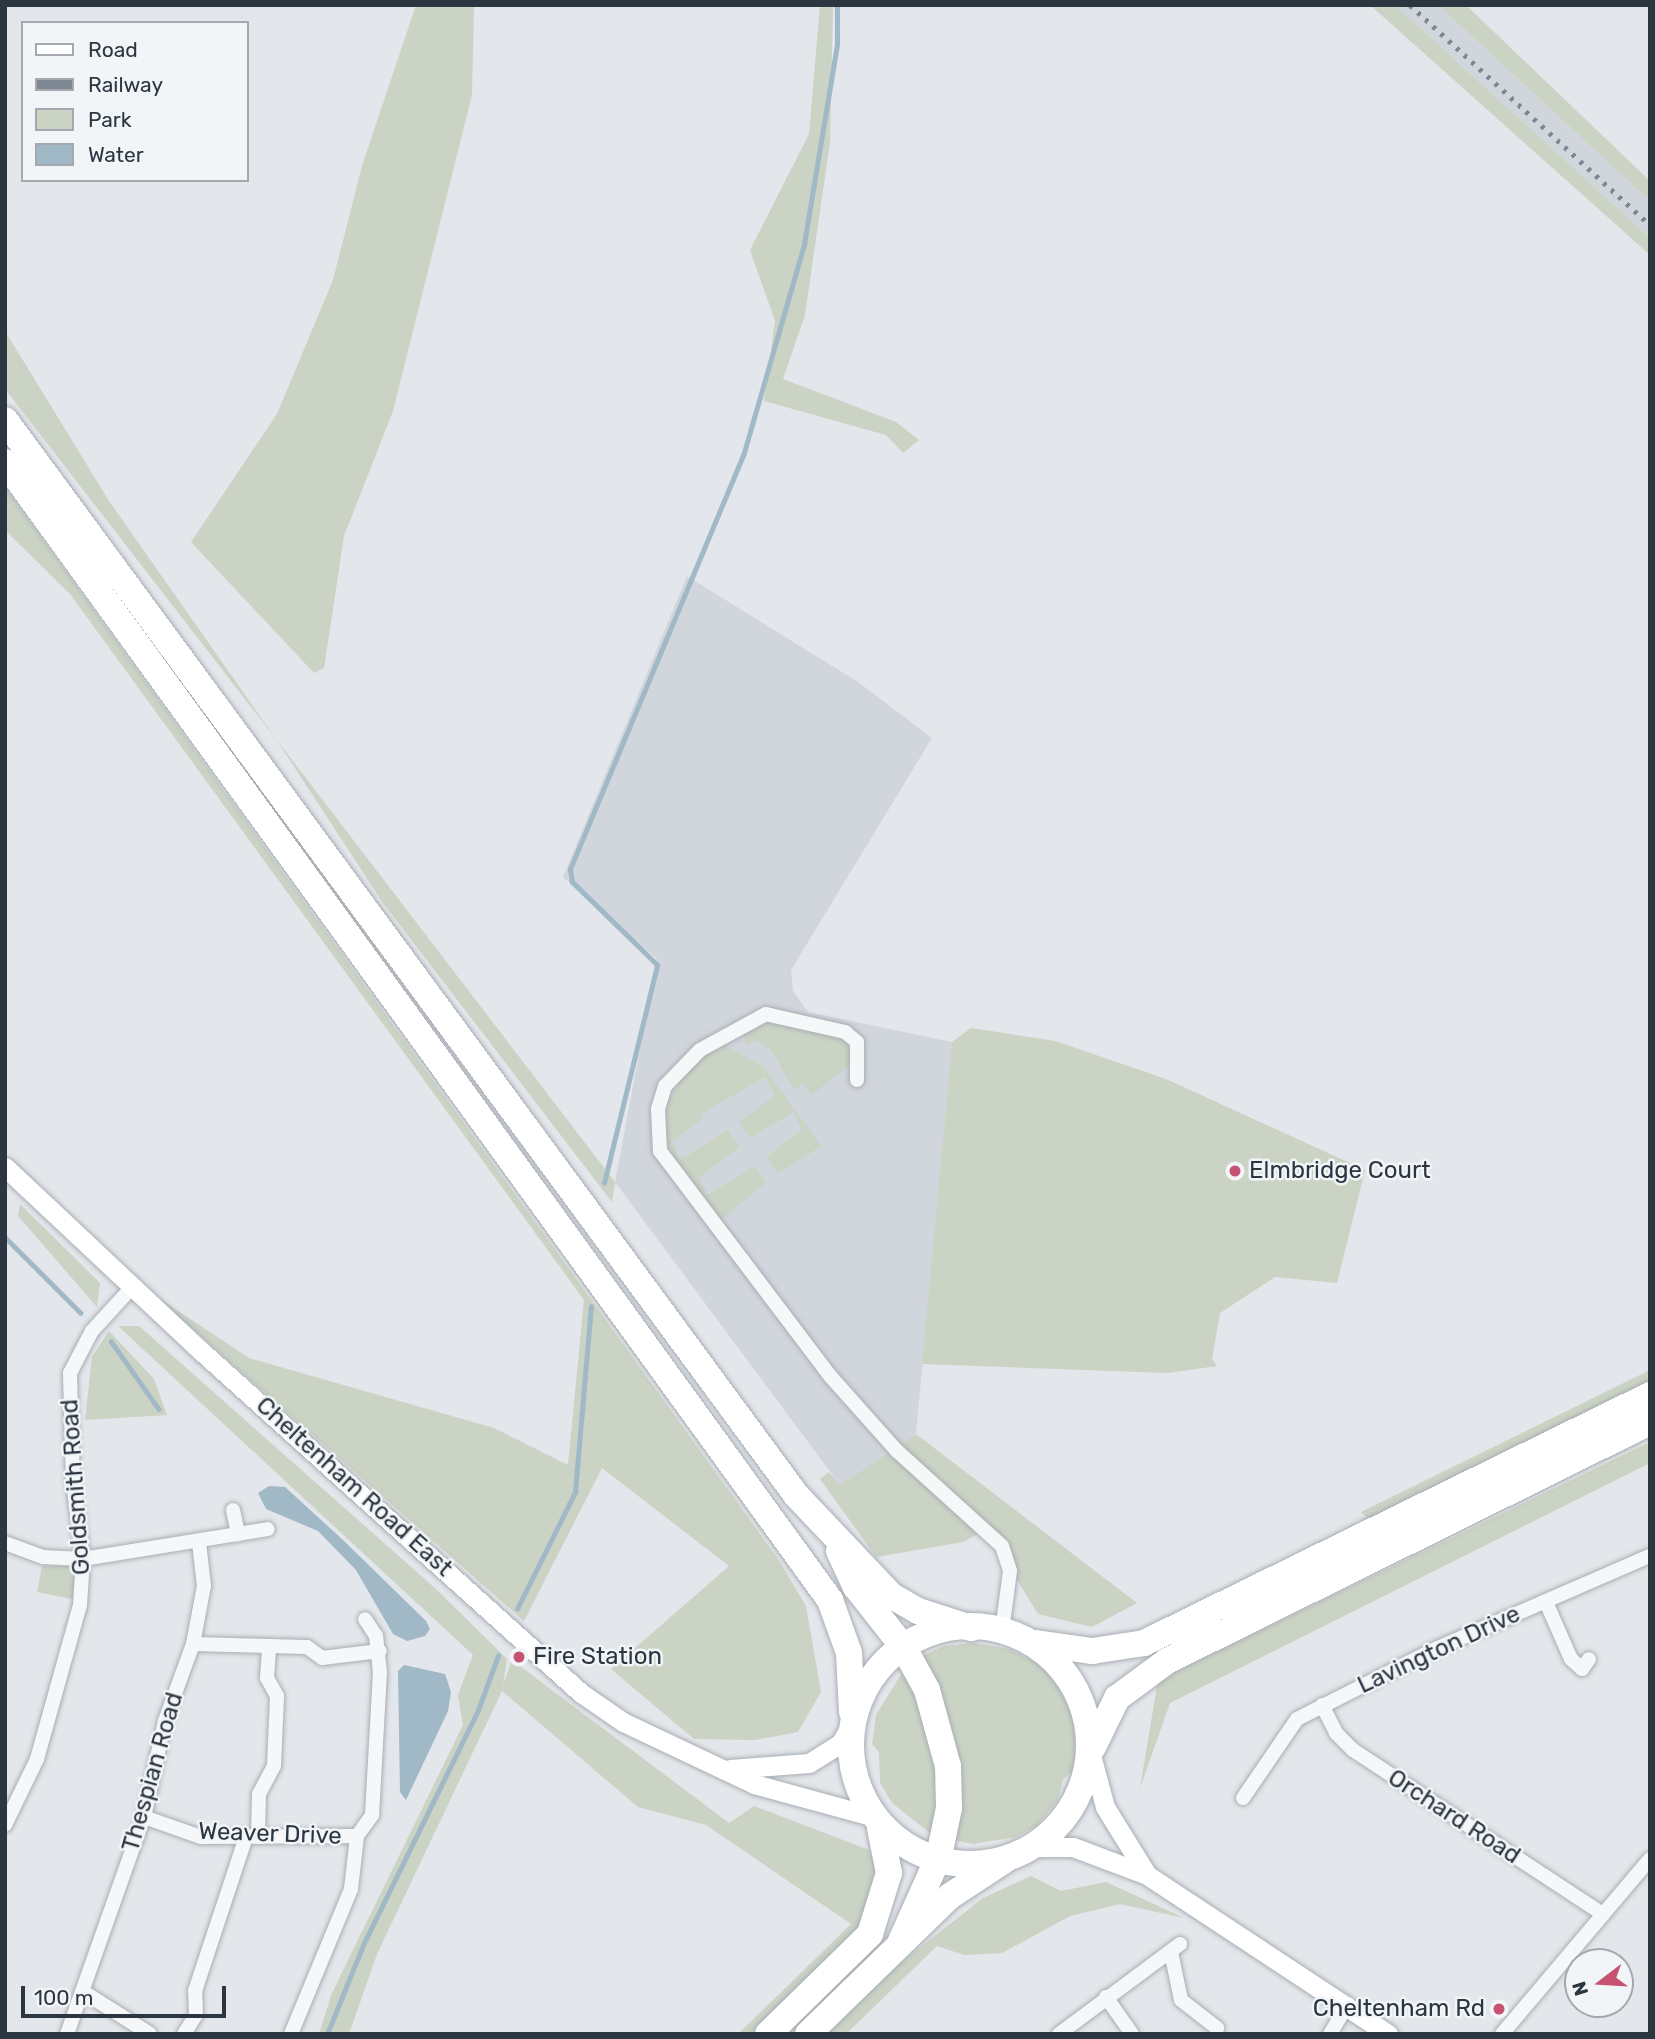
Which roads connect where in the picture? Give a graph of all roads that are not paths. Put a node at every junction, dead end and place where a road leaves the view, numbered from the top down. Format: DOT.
graph roads {
  1 [pos="5,420"];
  2 [pos="5,463"];
  3 [pos="857,1080"];
  4 [pos="5,1167"];
  5 [pos="134,1285"];
  6 [pos="1650,1395"];
  7 [pos="1650,1422"];
  8 [pos="233,1510"];
  9 [pos="268,1530"];
  10 [pos="830,1532"];
  11 [pos="238,1534"];
  12 [pos="199,1542"];
  13 [pos="5,1543"];
  14 [pos="1650,1556"];
  15 [pos="83,1559"];
  16 [pos="1546,1602"];
  17 [pos="365,1619"];
  18 [pos="971,1628"];
  19 [pos="1002,1631"];
  20 [pos="1031,1642"];
  21 [pos="193,1644"];
  22 [pos="269,1648"];
  23 [pos="904,1648"];
  24 [pos="380,1651"];
  25 [pos="1582,1669"];
  26 [pos="1322,1705"];
  27 [pos="850,1721"];
  28 [pos="1092,1752"];
  29 [pos="729,1769"];
  30 [pos="1242,1771"];
  31 [pos="1255,1779"];
  32 [pos="1243,1798"];
  33 [pos="144,1817"];
  34 [pos="875,1822"];
  35 [pos="5,1825"];
  36 [pos="357,1836"];
  37 [pos="252,1837"];
  38 [pos="1032,1847"];
  39 [pos="939,1856"];
  40 [pos="1007,1858"];
  41 [pos="1650,1859"];
  42 [pos="1147,1875"];
  43 [pos="1602,1914"];
  44 [pos="901,1941"];
  45 [pos="82,1991"];
  46 [pos="1106,1997"];
  47 [pos="1348,2004"];
  48 [pos="1217,2028"];
  49 [pos="67,2034"];
  50 [pos="150,2034"];
  51 [pos="184,2034"];
  52 [pos="291,2034"];
  53 [pos="768,2034"];
  54 [pos="808,2034"];
  55 [pos="1059,2034"];
  56 [pos="1132,2034"];
  57 [pos="1330,2034"];
  58 [pos="1388,2034"];
  59 [pos="1502,2034"];
  1 -- 10 [label="highway"];
  2 -- 27 [label="highway"];
  3 -- 19 [label="street"];
  4 -- 5 [label="main road, Cheltenham Road East"];
  5 -- 15 [label="street, Goldsmith Road"];
  5 -- 29 [label="main road, Cheltenham Road East"];
  6 -- 20 [label="highway"];
  7 -- 28 [label="highway"];
  8 -- 11 [label="street"];
  9 -- 11 [label="street"];
  10 -- 18 [label="highway"];
  10 -- 23 [label="highway"];
  11 -- 12 [label="street"];
  12 -- 15 [label="street"];
  12 -- 21 [label="street, Thespian Road"];
  13 -- 15 [label="street"];
  14 -- 16 [label="street, Lavington Drive"];
  15 -- 35 [label="street, Goldsmith Road"];
  16 -- 25 [label="street"];
  16 -- 26 [label="street, Lavington Drive"];
  17 -- 24 [label="street"];
  18 -- 19 [label="highway"];
  18 -- 23 [label="highway"];
  19 -- 20 [label="highway"];
  20 -- 28 [label="highway"];
  21 -- 22 [label="street"];
  21 -- 33 [label="street, Thespian Road"];
  22 -- 24 [label="street"];
  22 -- 37 [label="street"];
  23 -- 27 [label="highway"];
  23 -- 39 [label="highway"];
  24 -- 36 [label="street"];
  26 -- 31 [label="street, Lavington Drive"];
  26 -- 43 [label="street, Orchard Road"];
  27 -- 29 [label="main road, Cheltenham Road East"];
  27 -- 34 [label="highway"];
  28 -- 38 [label="highway"];
  28 -- 42 [label="main road"];
  29 -- 34 [label="main road, Cheltenham Road East"];
  30 -- 31 [label="street"];
  31 -- 32 [label="street, Lavington Drive"];
  33 -- 37 [label="street, Weaver Drive"];
  33 -- 45 [label="street, Thespian Road"];
  34 -- 39 [label="highway"];
  34 -- 53 [label="highway"];
  36 -- 37 [label="street, Weaver Drive"];
  36 -- 52 [label="street"];
  37 -- 51 [label="street"];
  38 -- 40 [label="highway"];
  38 -- 42 [label="main road"];
  39 -- 40 [label="highway"];
  39 -- 44 [label="highway"];
  40 -- 44 [label="highway"];
  41 -- 43 [label="street"];
  42 -- 47 [label="main road"];
  43 -- 59 [label="street"];
  44 -- 54 [label="highway"];
  45 -- 49 [label="street, Thespian Road"];
  45 -- 50 [label="street"];
  46 -- 48 [label="street"];
  46 -- 55 [label="street"];
  46 -- 56 [label="street"];
  47 -- 57 [label="street"];
  47 -- 58 [label="main road"];
}
